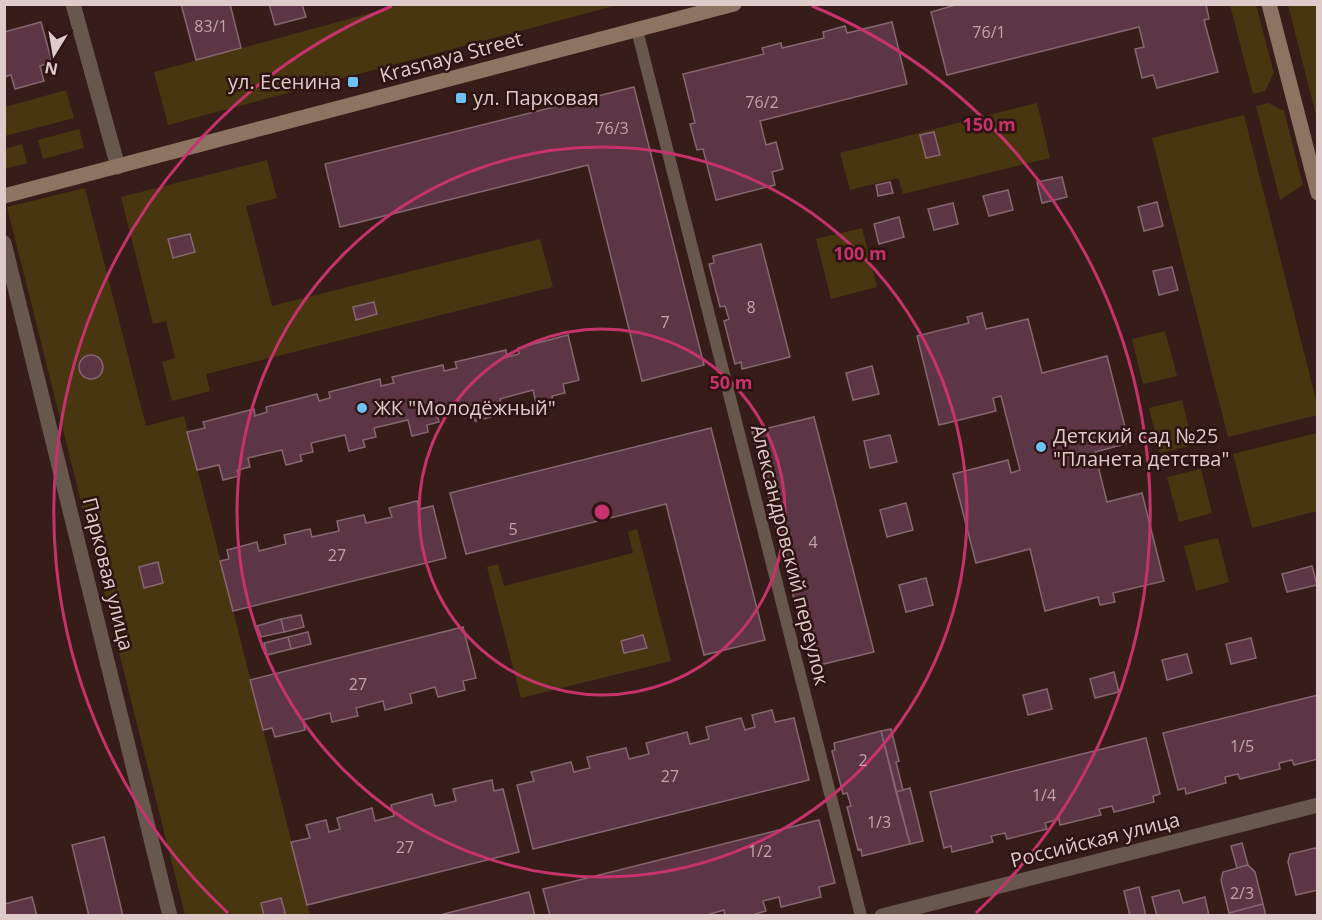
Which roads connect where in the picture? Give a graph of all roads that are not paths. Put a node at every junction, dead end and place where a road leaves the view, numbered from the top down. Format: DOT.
graph roads {
  1 [pos="74,4"];
  2 [pos="734,4"];
  3 [pos="1269,4"];
  4 [pos="637,30"];
  5 [pos="117,167"];
  6 [pos="1317,193"];
  7 [pos="4,196"];
  8 [pos="4,243"];
  9 [pos="1317,805"];
  10 [pos="170,915"];
  11 [pos="861,915"];
  12 [pos="882,915"];
  1 -- 5 [label="street"];
  2 -- 4 [label="street, Krasnaya Street"];
  3 -- 6 [label="street"];
  4 -- 5 [label="street, Krasnaya Street"];
  4 -- 11 [label="lane, Александровский переулок"];
  5 -- 7 [label="street, Krasnaya Street"];
  8 -- 10 [label="street, Парковая улица"];
  9 -- 12 [label="street, Российская улица"];
}
